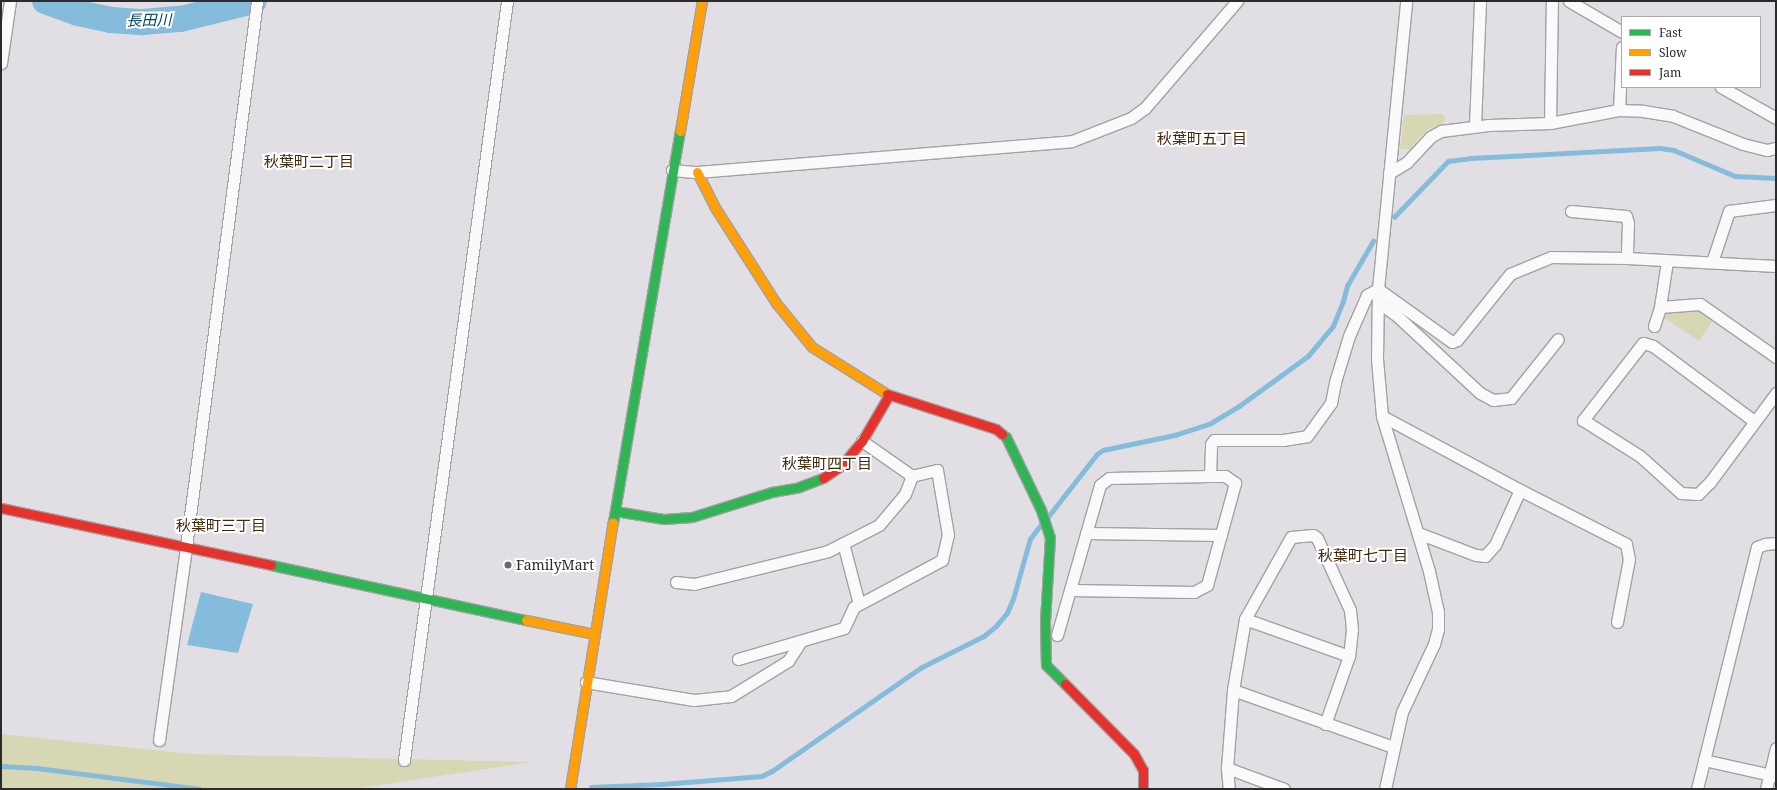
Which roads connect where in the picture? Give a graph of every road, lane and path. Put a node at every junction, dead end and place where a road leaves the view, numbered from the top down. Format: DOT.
graph roads {
  1 [pos="10,1"];
  2 [pos="507,1"];
  3 [pos="702,1"];
  4 [pos="1237,1"];
  5 [pos="1406,1"];
  6 [pos="1480,1"];
  7 [pos="1552,1"];
  8 [pos="1569,1"];
  9 [pos="256,4"];
  10 [pos="1621,31"];
  11 [pos="1,63"];
  12 [pos="1621,68"];
  13 [pos="1723,88"];
  14 [pos="1619,110"];
  15 [pos="1776,118"];
  16 [pos="1550,123"];
  17 [pos="1475,126"];
  18 [pos="1776,148"];
  19 [pos="672,170"];
  20 [pos="697,172"];
  21 [pos="1389,173"];
  22 [pos="1776,205"];
  23 [pos="1571,211"];
  24 [pos="1626,258"];
  25 [pos="1667,261"];
  26 [pos="1712,262"];
  27 [pos="1775,264"];
  28 [pos="1378,289"];
  29 [pos="1378,303"];
  30 [pos="1660,307"];
  31 [pos="1654,326"];
  32 [pos="1558,339"];
  33 [pos="1776,357"];
  34 [pos="1776,393"];
  35 [pos="889,395"];
  36 [pos="1382,416"];
  37 [pos="1754,421"];
  38 [pos="862,441"];
  39 [pos="912,476"];
  40 [pos="1210,476"];
  41 [pos="1520,490"];
  42 [pos="1,508"];
  43 [pos="615,511"];
  44 [pos="1086,533"];
  45 [pos="1418,533"];
  46 [pos="1221,535"];
  47 [pos="844,543"];
  48 [pos="1776,543"];
  49 [pos="186,547"];
  50 [pos="676,582"];
  51 [pos="1070,590"];
  52 [pos="427,598"];
  53 [pos="859,604"];
  54 [pos="1245,619"];
  55 [pos="1617,622"];
  56 [pos="594,634"];
  57 [pos="1056,635"];
  58 [pos="801,640"];
  59 [pos="1349,656"];
  60 [pos="738,659"];
  61 [pos="586,682"];
  62 [pos="1233,690"];
  63 [pos="1325,724"];
  64 [pos="159,740"];
  65 [pos="1393,747"];
  66 [pos="1776,748"];
  67 [pos="404,760"];
  68 [pos="1704,760"];
  69 [pos="1227,768"];
  70 [pos="1773,775"];
  71 [pos="570,789"];
  72 [pos="1142,789"];
  73 [pos="1229,789"];
  74 [pos="1284,789"];
  75 [pos="1385,789"];
  76 [pos="1697,789"];
  77 [pos="1766,789"];
  1 -- 11 [label="street"];
  2 -- 52 [label="street"];
  3 -- 19 [label="street"];
  4 -- 20 [label="street"];
  5 -- 21 [label="street"];
  6 -- 17 [label="street"];
  7 -- 16 [label="street"];
  8 -- 10 [label="street"];
  9 -- 49 [label="street"];
  12 -- 14 [label="street"];
  13 -- 15 [label="street"];
  14 -- 16 [label="street"];
  14 -- 18 [label="street"];
  16 -- 17 [label="street"];
  17 -- 21 [label="street"];
  19 -- 20 [label="street"];
  19 -- 43 [label="street"];
  20 -- 35 [label="street"];
  21 -- 28 [label="street"];
  22 -- 26 [label="street"];
  23 -- 24 [label="street"];
  24 -- 25 [label="street"];
  24 -- 28 [label="street"];
  25 -- 26 [label="street"];
  25 -- 30 [label="street"];
  26 -- 27 [label="street"];
  28 -- 29 [label="street"];
  28 -- 40 [label="street"];
  29 -- 32 [label="street"];
  29 -- 36 [label="street"];
  30 -- 31 [label="street"];
  30 -- 33 [label="street"];
  34 -- 37 [label="street"];
  35 -- 38 [label="street"];
  35 -- 72 [label="street"];
  36 -- 41 [label="street"];
  36 -- 45 [label="street"];
  37 -- 37 [label="street"];
  38 -- 39 [label="street"];
  38 -- 43 [label="street"];
  39 -- 47 [label="street"];
  39 -- 53 [label="street"];
  40 -- 44 [label="street"];
  40 -- 46 [label="street"];
  41 -- 45 [label="street"];
  41 -- 55 [label="street"];
  42 -- 49 [label="street"];
  43 -- 56 [label="street"];
  44 -- 46 [label="street"];
  44 -- 51 [label="street"];
  45 -- 65 [label="street"];
  46 -- 51 [label="street"];
  47 -- 50 [label="street"];
  47 -- 53 [label="street"];
  48 -- 68 [label="street"];
  49 -- 52 [label="street"];
  49 -- 64 [label="street"];
  51 -- 57 [label="street"];
  52 -- 56 [label="street"];
  52 -- 67 [label="street"];
  53 -- 58 [label="street"];
  54 -- 59 [label="street"];
  54 -- 59 [label="street"];
  54 -- 62 [label="street"];
  56 -- 61 [label="street"];
  58 -- 60 [label="street"];
  58 -- 61 [label="street"];
  59 -- 63 [label="street"];
  61 -- 71 [label="street"];
  62 -- 63 [label="street"];
  62 -- 69 [label="street"];
  63 -- 65 [label="street"];
  65 -- 75 [label="street"];
  66 -- 70 [label="street"];
  68 -- 70 [label="street"];
  68 -- 76 [label="street"];
  69 -- 73 [label="street"];
  69 -- 74 [label="street"];
  70 -- 77 [label="street"];
}
